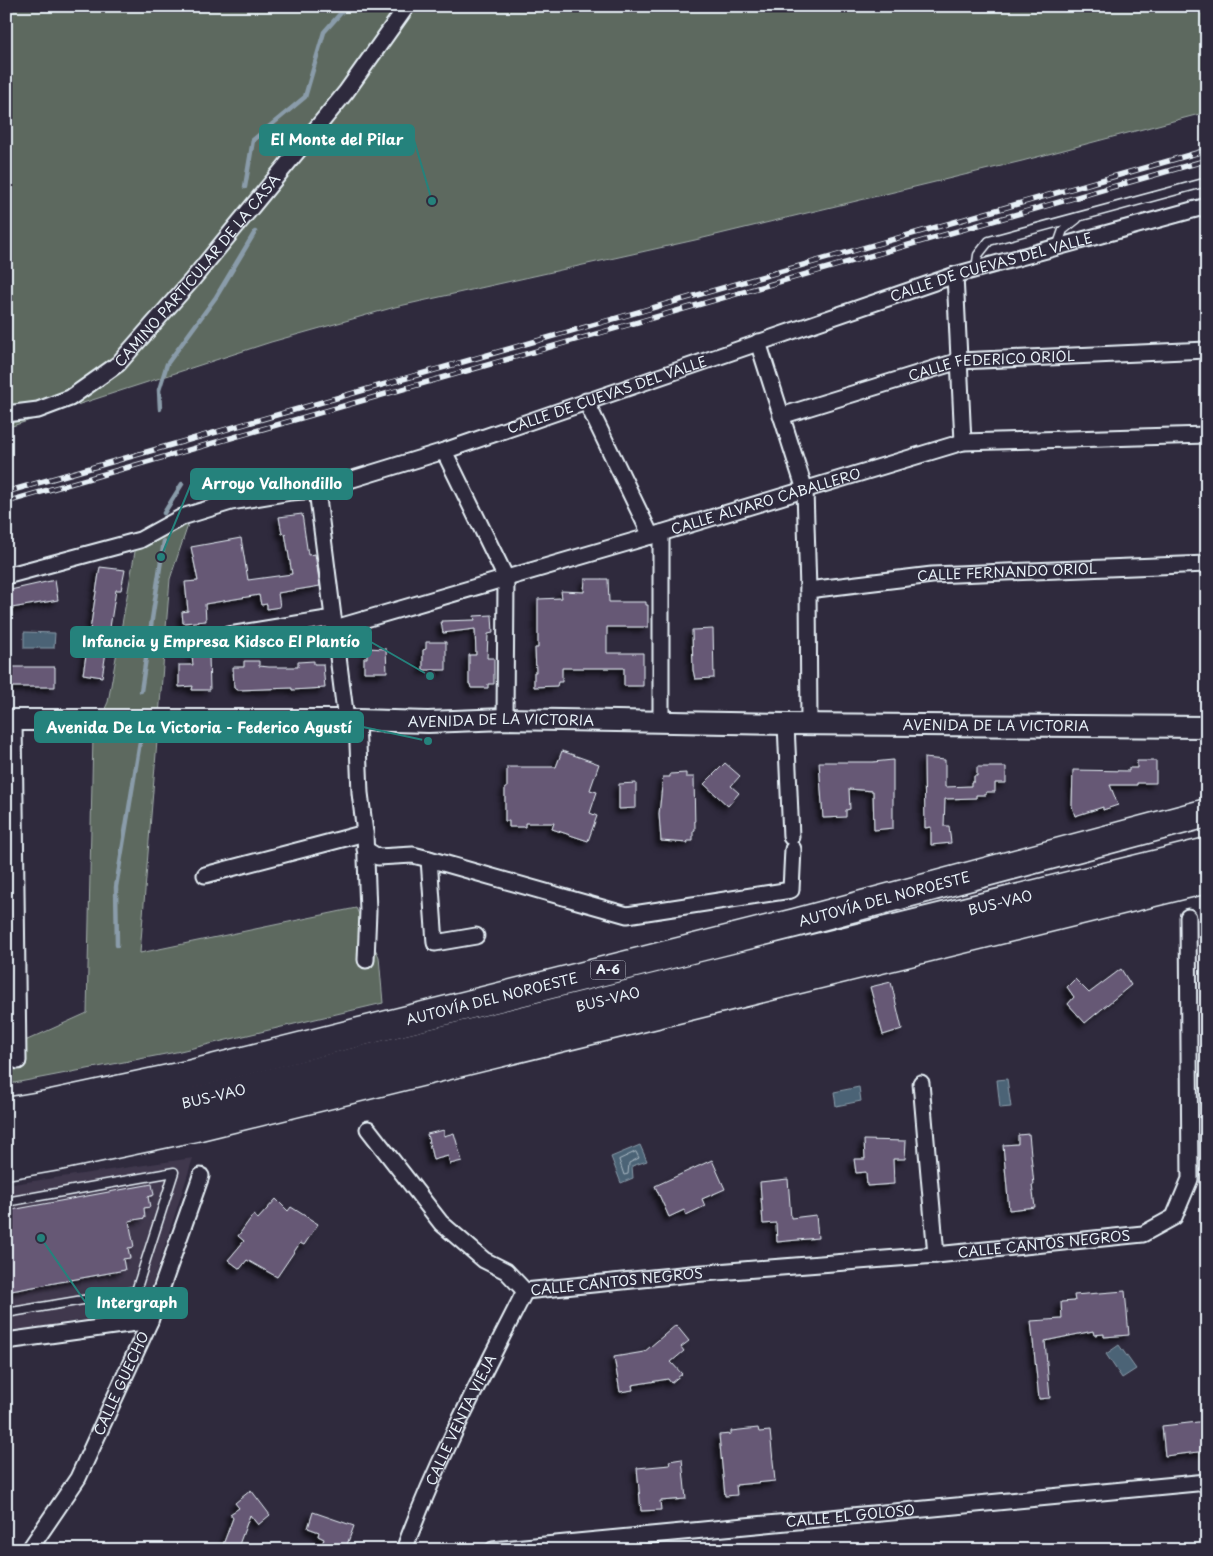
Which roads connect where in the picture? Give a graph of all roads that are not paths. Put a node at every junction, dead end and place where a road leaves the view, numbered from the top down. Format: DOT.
graph roads {
  1 [pos="407,6"];
  2 [pos="1207,182"];
  3 [pos="1207,206"];
  4 [pos="1080,216"];
  5 [pos="1057,247"];
  6 [pos="976,269"];
  7 [pos="955,275"];
  8 [pos="758,342"];
  9 [pos="1207,350"];
  10 [pos="959,361"];
  11 [pos="586,401"];
  12 [pos="6,414"];
  13 [pos="781,416"];
  14 [pos="1207,435"];
  15 [pos="963,442"];
  16 [pos="444,450"];
  17 [pos="318,490"];
  18 [pos="805,490"];
  19 [pos="656,534"];
  20 [pos="1207,564"];
  21 [pos="6,576"];
  22 [pos="506,578"];
  23 [pos="808,590"];
  24 [pos="334,623"];
  25 [pos="185,642"];
  26 [pos="505,719"];
  27 [pos="10,720"];
  28 [pos="352,720"];
  29 [pos="661,722"];
  30 [pos="809,723"];
  31 [pos="786,724"];
  32 [pos="1207,727"];
  33 [pos="1207,813"];
  34 [pos="365,832"];
  35 [pos="1207,835"];
  36 [pos="365,850"];
  37 [pos="1207,852"];
  38 [pos="429,859"];
  39 [pos="205,875"];
  40 [pos="1207,879"];
  41 [pos="1188,917"];
  42 [pos="476,936"];
  43 [pos="802,951"];
  44 [pos="366,960"];
  45 [pos="18,1061"];
  46 [pos="921,1083"];
  47 [pos="6,1112"];
  48 [pos="368,1129"];
  49 [pos="6,1138"];
  50 [pos="6,1164"];
  51 [pos="201,1176"];
  52 [pos="6,1202"];
  53 [pos="936,1255"];
  54 [pos="524,1291"];
  55 [pos="6,1312"];
  56 [pos="150,1321"];
  57 [pos="6,1341"];
  58 [pos="1207,1482"];
  59 [pos="29,1550"];
  60 [pos="404,1550"];
  61 [pos="494,1550"];
  1 -- 12 [label="street, CAMINO PARTICULAR DE LA CASA"];
  2 -- 4 [label="lane"];
  3 -- 5 [label="street, CALLE DE CUEVAS DEL VALLE"];
  4 -- 5 [label="lane"];
  4 -- 6 [label="lane"];
  5 -- 6 [label="street, CALLE DE CUEVAS DEL VALLE"];
  6 -- 7 [label="street, CALLE DE CUEVAS DEL VALLE"];
  7 -- 8 [label="street, CALLE DE CUEVAS DEL VALLE"];
  7 -- 10 [label="street"];
  8 -- 11 [label="street, CALLE DE CUEVAS DEL VALLE"];
  8 -- 13 [label="street"];
  9 -- 10 [label="street, CALLE FEDERICO ORIOL"];
  10 -- 13 [label="street, CALLE FEDERICO ORIOL"];
  10 -- 15 [label="street"];
  11 -- 16 [label="street, CALLE DE CUEVAS DEL VALLE"];
  11 -- 19 [label="street"];
  13 -- 18 [label="street"];
  14 -- 15 [label="street, CALLE ÁLVARO CABALLERO"];
  15 -- 18 [label="street, CALLE ÁLVARO CABALLERO"];
  16 -- 17 [label="street, CALLE DE CUEVAS DEL VALLE"];
  16 -- 22 [label="street"];
  17 -- 21 [label="street, CALLE DE CUEVAS DEL VALLE"];
  17 -- 24 [label="street"];
  18 -- 19 [label="street, CALLE ÁLVARO CABALLERO"];
  18 -- 23 [label="street"];
  19 -- 22 [label="street, CALLE ÁLVARO CABALLERO"];
  19 -- 29 [label="street"];
  20 -- 23 [label="street, CALLE FERNANDO ORIOL"];
  22 -- 24 [label="street, CALLE ÁLVARO CABALLERO"];
  22 -- 26 [label="street"];
  23 -- 30 [label="street"];
  24 -- 25 [label="street, CALLE ÁLVARO CABALLERO"];
  24 -- 28 [label="street"];
  26 -- 28 [label="street, AVENIDA DE LA VICTORIA"];
  26 -- 29 [label="street, AVENIDA DE LA VICTORIA"];
  27 -- 28 [label="street, AVENIDA DE LA VICTORIA"];
  27 -- 45 [label="street"];
  28 -- 34 [label="street"];
  29 -- 31 [label="street, AVENIDA DE LA VICTORIA"];
  30 -- 31 [label="street, AVENIDA DE LA VICTORIA"];
  30 -- 32 [label="street, AVENIDA DE LA VICTORIA"];
  31 -- 38 [label="street"];
  33 -- 47 [label="highway, AUTOVÍA DEL NOROESTE / A-6"];
  34 -- 36 [label="street"];
  34 -- 39 [label="street"];
  35 -- 43 [label="highway"];
  36 -- 38 [label="street"];
  36 -- 44 [label="street"];
  37 -- 43 [label="highway, BUS-VAO"];
  38 -- 42 [label="street"];
  40 -- 50 [label="highway"];
  41 -- 53 [label="street, CALLE CANTOS NEGROS"];
  43 -- 49 [label="highway, BUS-VAO"];
  46 -- 53 [label="street, CALLE CANTOS NEGROS"];
  48 -- 54 [label="street, CALLE CANTOS NEGROS"];
  51 -- 56 [label="street, CALLE GUECHO"];
  52 -- 55 [label="lane"];
  53 -- 54 [label="street, CALLE CANTOS NEGROS"];
  54 -- 60 [label="street, CALLE VENTA VIEJA"];
  56 -- 57 [label="street"];
  56 -- 59 [label="street, CALLE GUECHO"];
  58 -- 61 [label="street, CALLE EL GOLOSO"];
}
